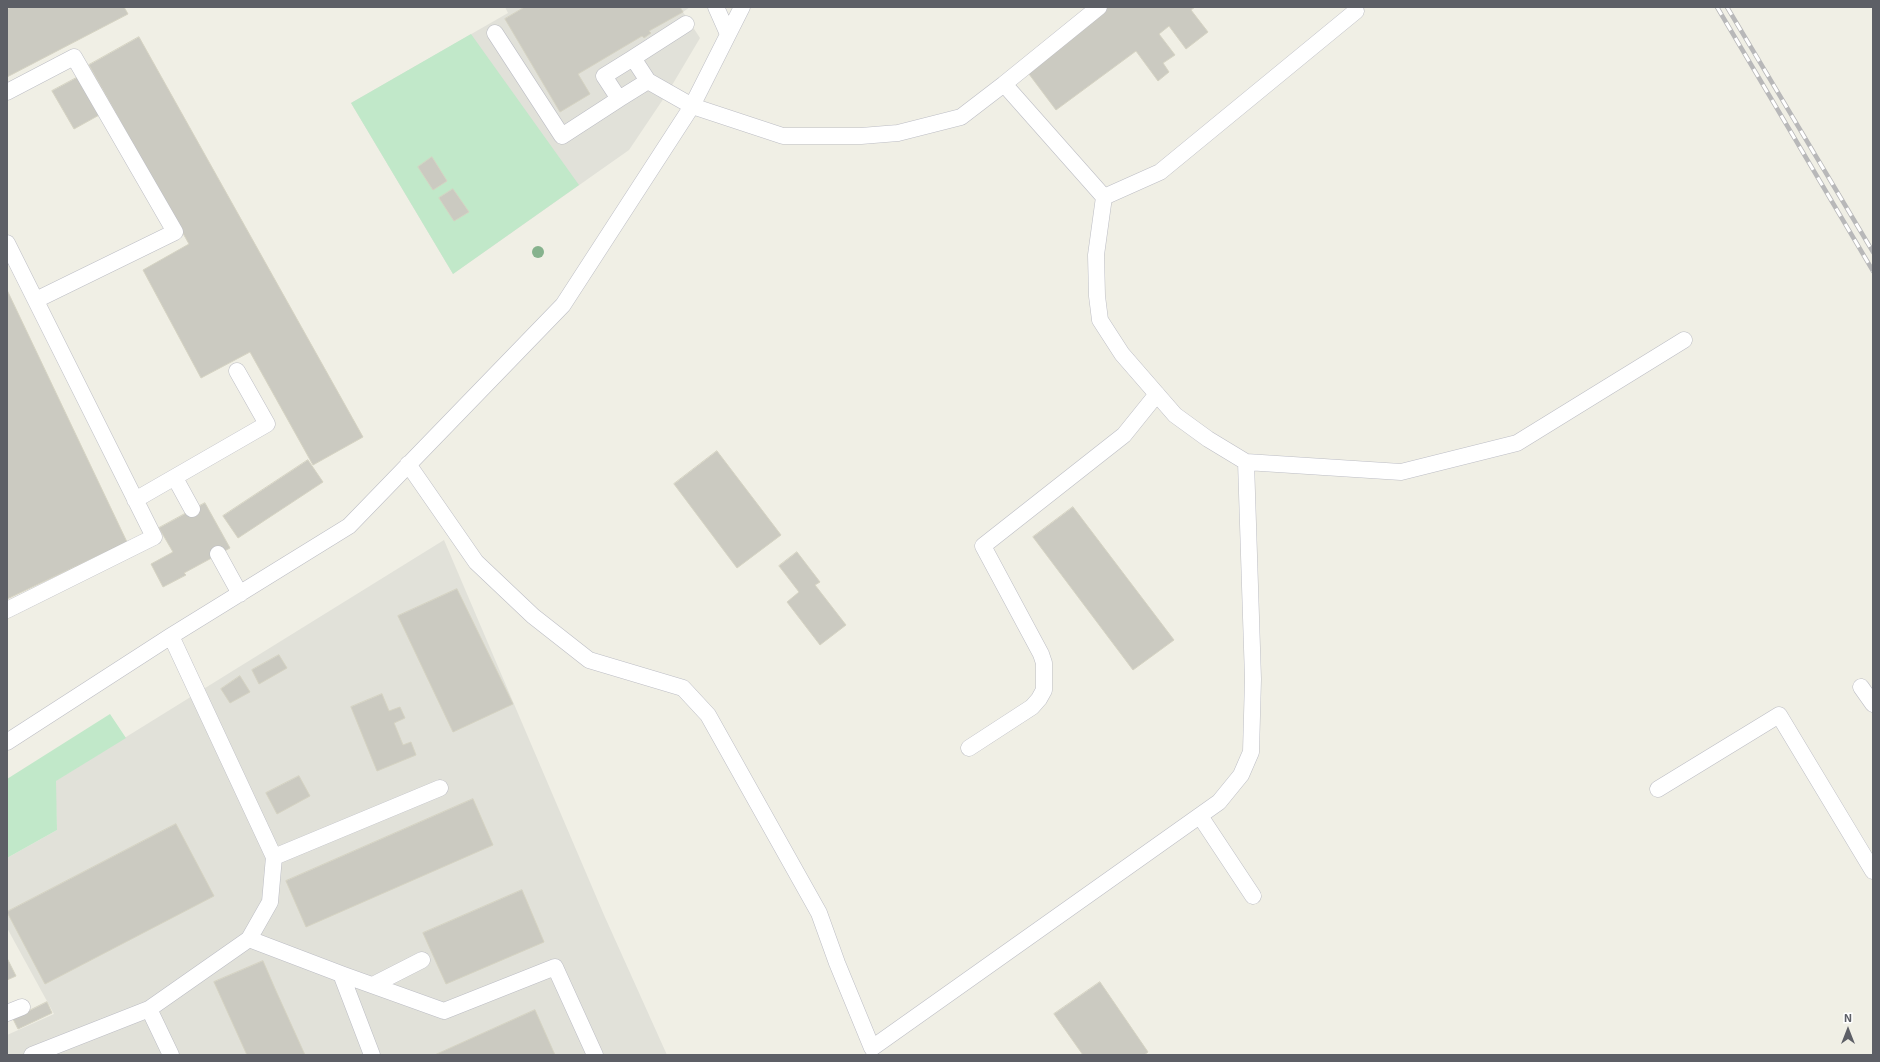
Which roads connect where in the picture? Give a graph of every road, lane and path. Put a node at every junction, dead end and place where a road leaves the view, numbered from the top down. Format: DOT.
graph roads {
  1 [pos="716,7"];
  2 [pos="742,7"];
  3 [pos="1099,7"];
  4 [pos="1356,11"];
  5 [pos="686,24"];
  6 [pos="495,33"];
  7 [pos="728,34"];
  8 [pos="633,58"];
  9 [pos="648,81"];
  10 [pos="1004,84"];
  11 [pos="7,92"];
  12 [pos="619,99"];
  13 [pos="692,106"];
  14 [pos="1104,197"];
  15 [pos="7,243"];
  16 [pos="36,300"];
  17 [pos="1684,340"];
  18 [pos="237,371"];
  19 [pos="1157,394"];
  20 [pos="1246,462"];
  21 [pos="408,464"];
  22 [pos="175,478"];
  23 [pos="135,500"];
  24 [pos="192,509"];
  25 [pos="218,554"];
  26 [pos="240,594"];
  27 [pos="7,610"];
  28 [pos="171,636"];
  29 [pos="1861,687"];
  30 [pos="1873,704"];
  31 [pos="7,742"];
  32 [pos="969,748"];
  33 [pos="440,788"];
  34 [pos="1658,789"];
  35 [pos="1200,816"];
  36 [pos="274,857"];
  37 [pos="1873,871"];
  38 [pos="1253,896"];
  39 [pos="249,939"];
  40 [pos="422,960"];
  41 [pos="341,974"];
  42 [pos="373,985"];
  43 [pos="22,1007"];
  44 [pos="150,1009"];
  45 [pos="7,1014"];
  46 [pos="32,1055"];
  47 [pos="171,1055"];
  48 [pos="372,1055"];
  49 [pos="595,1055"];
  1 -- 7 [label="lane"];
  2 -- 7 [label="lane"];
  3 -- 10 [label="lane"];
  4 -- 14 [label="lane"];
  5 -- 8 [label="lane"];
  6 -- 12 [label="lane"];
  7 -- 13 [label="lane"];
  8 -- 9 [label="lane"];
  8 -- 12 [label="lane"];
  9 -- 12 [label="lane"];
  9 -- 13 [label="lane"];
  10 -- 13 [label="lane"];
  10 -- 14 [label="lane"];
  11 -- 16 [label="lane"];
  13 -- 21 [label="lane"];
  14 -- 19 [label="lane"];
  15 -- 16 [label="lane"];
  16 -- 23 [label="lane"];
  17 -- 20 [label="lane"];
  18 -- 22 [label="lane"];
  19 -- 20 [label="lane"];
  19 -- 32 [label="lane"];
  20 -- 35 [label="lane"];
  21 -- 26 [label="lane"];
  21 -- 35 [label="lane"];
  22 -- 23 [label="lane"];
  22 -- 24 [label="lane"];
  23 -- 27 [label="lane"];
  25 -- 26 [label="lane"];
  26 -- 28 [label="lane"];
  28 -- 31 [label="lane"];
  28 -- 36 [label="lane"];
  29 -- 30 [label="lane"];
  33 -- 36 [label="lane"];
  34 -- 37 [label="lane"];
  35 -- 38 [label="lane"];
  36 -- 39 [label="lane"];
  39 -- 41 [label="lane"];
  39 -- 44 [label="lane"];
  40 -- 42 [label="lane"];
  41 -- 42 [label="lane"];
  41 -- 48 [label="lane"];
  42 -- 49 [label="lane"];
  43 -- 45 [label="lane"];
  44 -- 46 [label="lane"];
  44 -- 47 [label="lane"];
}
